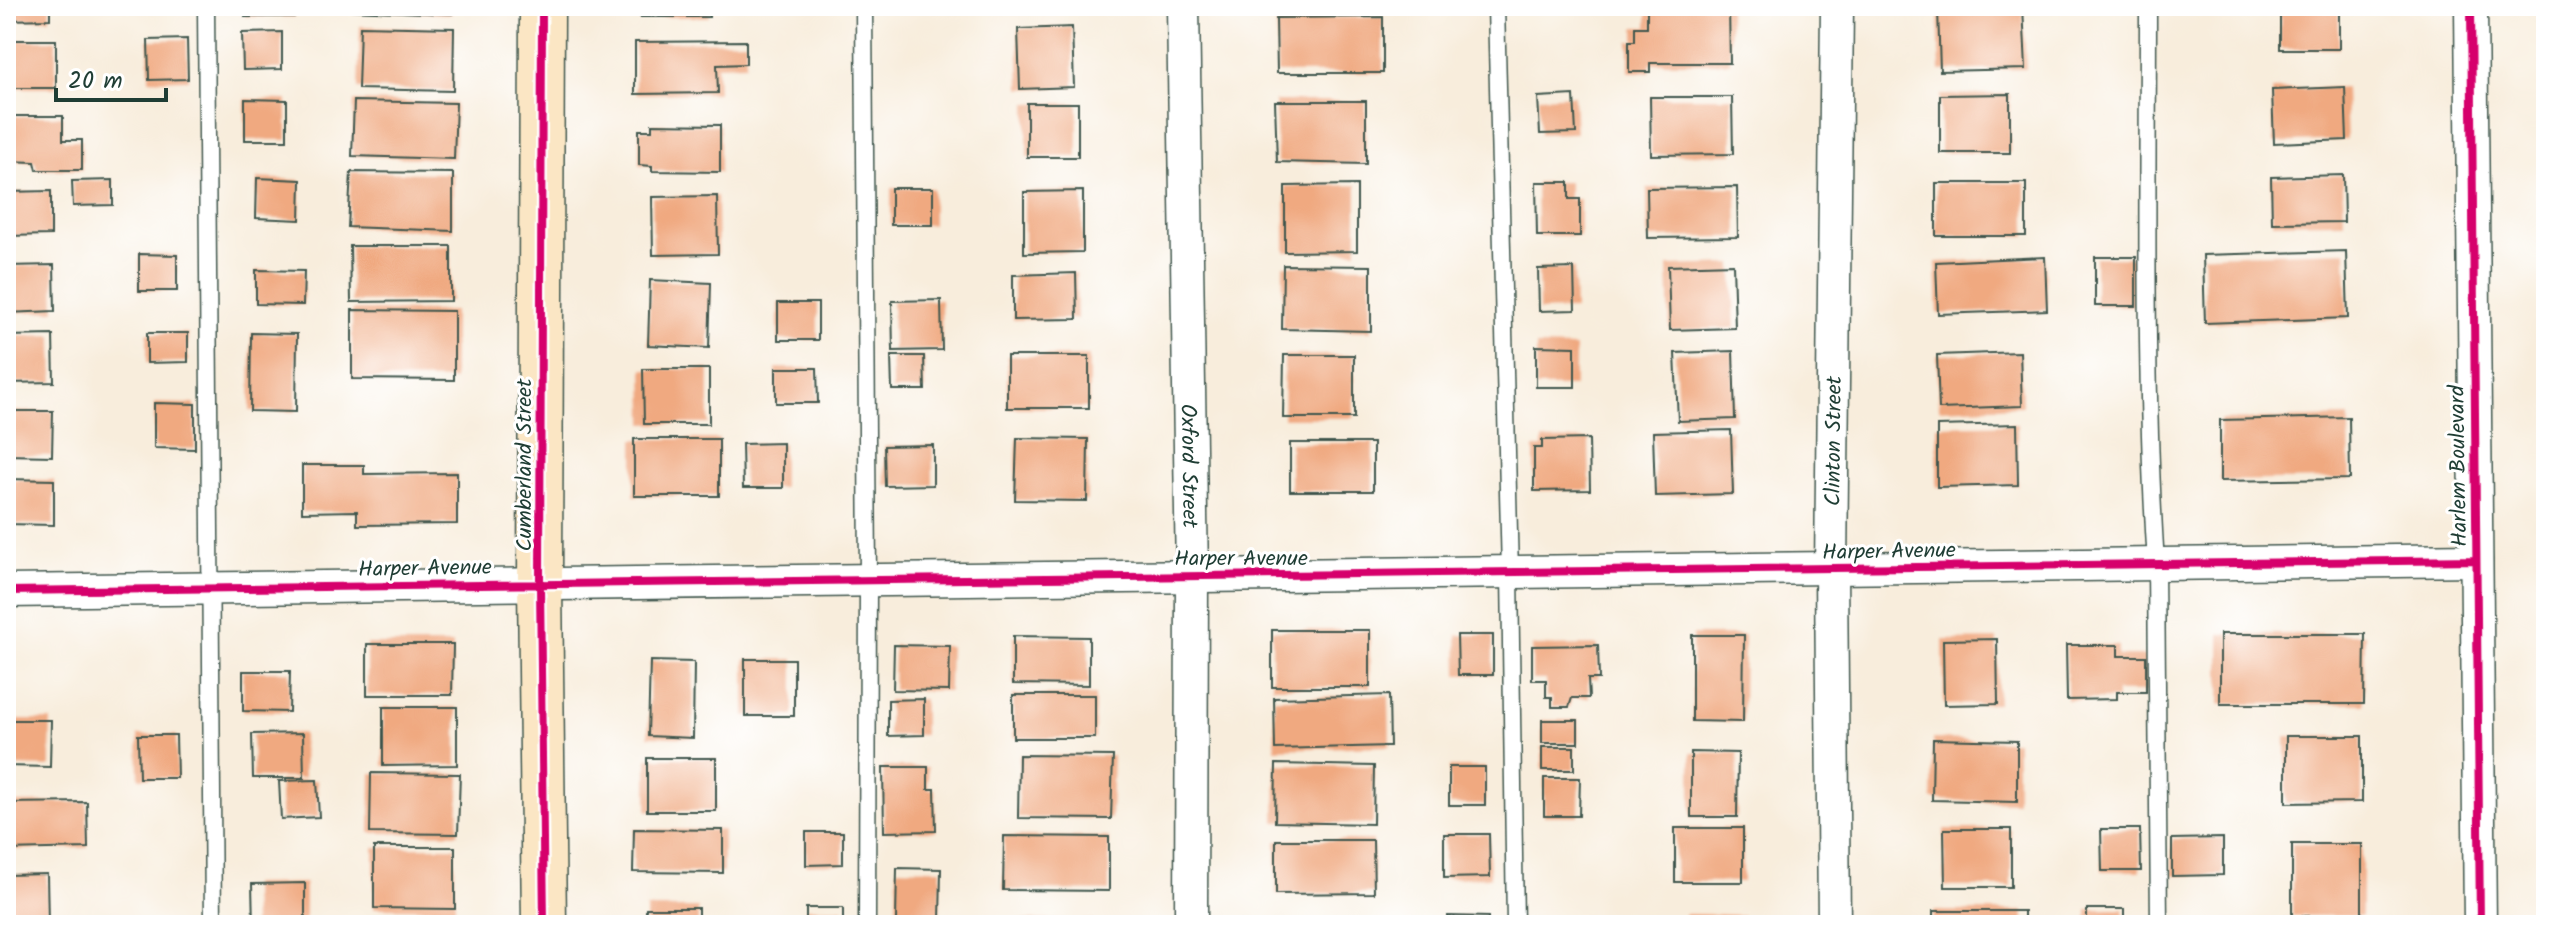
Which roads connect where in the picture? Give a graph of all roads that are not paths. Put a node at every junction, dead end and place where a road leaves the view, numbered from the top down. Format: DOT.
graph roads {
  1 [pos="206,6"];
  2 [pos="542,6"];
  3 [pos="864,6"];
  4 [pos="1183,6"];
  5 [pos="1496,6"];
  6 [pos="1837,6"];
  7 [pos="2148,6"];
  8 [pos="2471,6"];
  9 [pos="2476,560"];
  10 [pos="2156,564"];
  11 [pos="1831,570"];
  12 [pos="1510,573"];
  13 [pos="1192,576"];
  14 [pos="868,579"];
  15 [pos="540,584"];
  16 [pos="210,587"];
  17 [pos="6,591"];
  18 [pos="213,925"];
  19 [pos="544,925"];
  20 [pos="867,925"];
  21 [pos="1191,925"];
  22 [pos="1515,925"];
  23 [pos="1834,925"];
  24 [pos="2159,925"];
  25 [pos="2480,925"];
  1 -- 16 [label="lane"];
  2 -- 15 [label="street, Cumberland Street"];
  3 -- 14 [label="lane"];
  4 -- 13 [label="street, Oxford Street"];
  5 -- 12 [label="lane"];
  6 -- 11 [label="street, Clinton Street"];
  7 -- 10 [label="lane"];
  8 -- 9 [label="street, Harlem Boulevard"];
  9 -- 10 [label="street, Harper Avenue"];
  9 -- 25 [label="street, Harlem Boulevard"];
  10 -- 11 [label="street, Harper Avenue"];
  10 -- 24 [label="lane"];
  11 -- 12 [label="street, Harper Avenue"];
  11 -- 23 [label="street, Clinton Street"];
  12 -- 13 [label="street, Harper Avenue"];
  12 -- 22 [label="lane"];
  13 -- 14 [label="street, Harper Avenue"];
  13 -- 21 [label="street, Oxford Street"];
  14 -- 15 [label="street, Harper Avenue"];
  14 -- 20 [label="lane"];
  15 -- 16 [label="street, Harper Avenue"];
  15 -- 19 [label="street, Cumberland Street"];
  16 -- 17 [label="street, Harper Avenue"];
  16 -- 18 [label="lane"];
}
